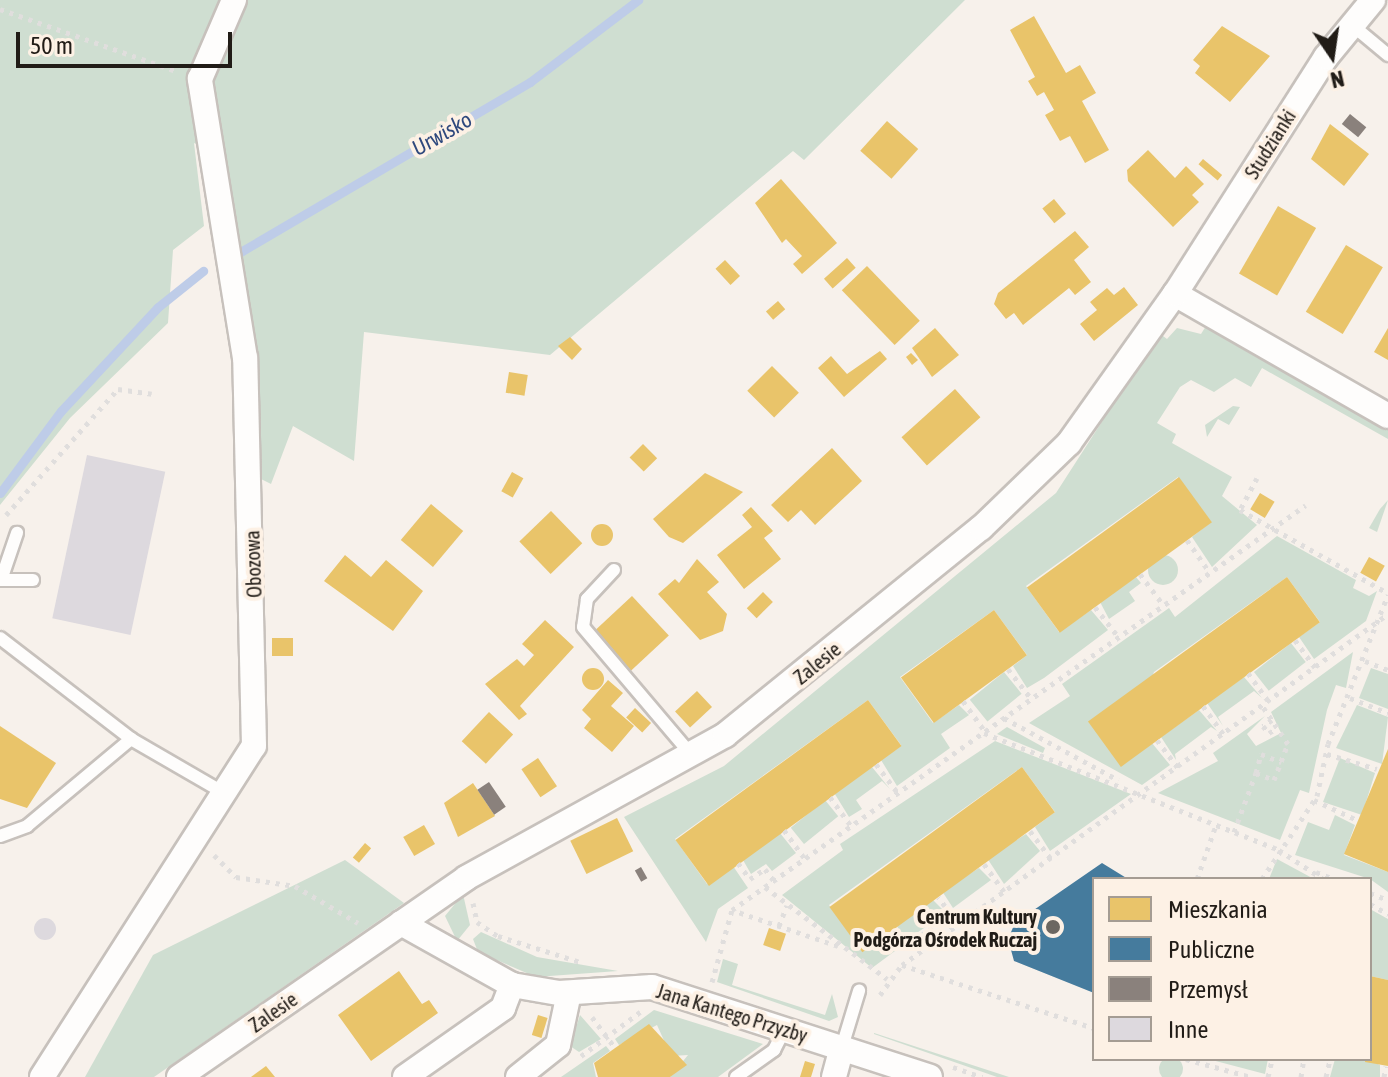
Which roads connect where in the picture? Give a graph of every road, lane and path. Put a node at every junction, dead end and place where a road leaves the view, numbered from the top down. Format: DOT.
graph roads {
  1 [pos="234,0"];
  2 [pos="1373,0"];
  3 [pos="0,9"];
  4 [pos="1352,25"];
  5 [pos="1388,55"];
  6 [pos="200,79"];
  7 [pos="1175,294"];
  8 [pos="152,394"];
  9 [pos="1388,416"];
  10 [pos="1257,478"];
  11 [pos="1306,505"];
  12 [pos="1270,527"];
  13 [pos="0,529"];
  14 [pos="17,533"];
  15 [pos="1187,540"];
  16 [pos="614,570"];
  17 [pos="1209,571"];
  18 [pos="1140,574"];
  19 [pos="0,580"];
  20 [pos="33,580"];
  21 [pos="1388,594"];
  22 [pos="1163,604"];
  23 [pos="1095,607"];
  24 [pos="1388,614"];
  25 [pos="1379,620"];
  26 [pos="1118,636"];
  27 [pos="0,638"];
  28 [pos="1295,640"];
  29 [pos="1365,661"];
  30 [pos="1315,668"];
  31 [pos="1008,669"];
  32 [pos="1388,670"];
  33 [pos="1248,673"];
  34 [pos="1031,698"];
  35 [pos="1350,698"];
  36 [pos="963,701"];
  37 [pos="1266,704"];
  38 [pos="1203,706"];
  39 [pos="1388,713"];
  40 [pos="1004,718"];
  41 [pos="1272,720"];
  42 [pos="1277,728"];
  43 [pos="984,732"];
  44 [pos="1224,735"];
  45 [pos="131,739"];
  46 [pos="1157,740"];
  47 [pos="690,753"];
  48 [pos="1327,754"];
  49 [pos="1282,762"];
  50 [pos="876,764"];
  51 [pos="1178,768"];
  52 [pos="1377,769"];
  53 [pos="1256,773"];
  54 [pos="1136,790"];
  55 [pos="224,793"];
  56 [pos="898,793"];
  57 [pos="1143,794"];
  58 [pos="830,797"];
  59 [pos="1314,800"];
  60 [pos="1357,820"];
  61 [pos="1216,825"];
  62 [pos="851,826"];
  63 [pos="784,830"];
  64 [pos="1030,831"];
  65 [pos="1234,832"];
  66 [pos="0,836"];
  67 [pos="198,836"];
  68 [pos="1279,850"];
  69 [pos="805,859"];
  70 [pos="1051,859"];
  71 [pos="1292,862"];
  72 [pos="738,863"];
  73 [pos="984,864"];
  74 [pos="1198,877"];
  75 [pos="1263,877"];
  76 [pos="1319,877"];
  77 [pos="1329,877"];
  78 [pos="774,881"];
  79 [pos="765,887"];
  80 [pos="1004,892"];
  81 [pos="938,897"];
  82 [pos="787,905"];
  83 [pos="732,910"];
  84 [pos="779,926"];
  85 [pos="393,928"];
  86 [pos="892,930"];
  87 [pos="929,930"];
  88 [pos="936,941"];
  89 [pos="838,946"];
  90 [pos="902,965"];
  91 [pos="887,979"];
  92 [pos="712,980"];
  93 [pos="512,985"];
  94 [pos="859,991"];
  95 [pos="569,993"];
  96 [pos="652,1006"];
  97 [pos="588,1009"];
  98 [pos="875,1009"];
  99 [pos="1092,1027"];
  100 [pos="785,1028"];
  101 [pos="608,1041"];
  102 [pos="842,1047"];
  103 [pos="615,1048"];
  104 [pos="1197,1061"];
  105 [pos="1386,1066"];
  106 [pos="567,1067"];
  107 [pos="42,1077"];
  108 [pos="179,1077"];
  109 [pos="405,1077"];
  110 [pos="518,1077"];
  111 [pos="736,1077"];
  112 [pos="834,1077"];
  113 [pos="930,1077"];
  114 [pos="1251,1077"];
  115 [pos="1384,1077"];
  1 -- 6 [label="street"];
  2 -- 4 [label="street, Studzianki"];
  3 -- 6 [label="path"];
  4 -- 5 [label="lane"];
  4 -- 7 [label="street, Studzianki"];
  6 -- 55 [label="street, Obozowa"];
  7 -- 9 [label="street"];
  7 -- 47 [label="street, Zalesie"];
  8 -- 13 [label="path"];
  10 -- 12 [label="path"];
  11 -- 12 [label="path"];
  12 -- 17 [label="path"];
  12 -- 21 [label="path"];
  14 -- 19 [label="lane"];
  15 -- 17 [label="path"];
  16 -- 47 [label="lane"];
  17 -- 22 [label="path"];
  18 -- 22 [label="path"];
  19 -- 20 [label="lane"];
  21 -- 25 [label="path"];
  22 -- 26 [label="path"];
  23 -- 26 [label="path"];
  24 -- 25 [label="path"];
  25 -- 29 [label="path"];
  25 -- 30 [label="path"];
  26 -- 34 [label="path"];
  27 -- 45 [label="lane"];
  28 -- 30 [label="path"];
  29 -- 32 [label="path"];
  29 -- 35 [label="path"];
  30 -- 37 [label="path"];
  31 -- 34 [label="path"];
  33 -- 37 [label="path"];
  34 -- 40 [label="path"];
  35 -- 39 [label="path"];
  35 -- 48 [label="path"];
  36 -- 43 [label="path"];
  37 -- 41 [label="path"];
  37 -- 44 [label="path"];
  38 -- 44 [label="path"];
  40 -- 43 [label="path"];
  40 -- 54 [label="path"];
  41 -- 42 [label="path"];
  41 -- 42 [label="path"];
  42 -- 49 [label="path"];
  43 -- 54 [label="path"];
  43 -- 56 [label="path"];
  44 -- 51 [label="path"];
  45 -- 55 [label="lane"];
  45 -- 66 [label="lane"];
  46 -- 51 [label="path"];
  47 -- 85 [label="street, Zalesie"];
  48 -- 52 [label="path"];
  48 -- 59 [label="path"];
  49 -- 53 [label="path"];
  49 -- 53 [label="path"];
  50 -- 56 [label="path"];
  51 -- 57 [label="path"];
  53 -- 65 [label="path"];
  54 -- 57 [label="path"];
  55 -- 67 [label="street, Obozowa"];
  56 -- 62 [label="path"];
  57 -- 61 [label="path"];
  57 -- 70 [label="path"];
  58 -- 62 [label="path"];
  59 -- 60 [label="path"];
  59 -- 68 [label="path"];
  61 -- 65 [label="path"];
  61 -- 74 [label="path"];
  62 -- 69 [label="path"];
  63 -- 69 [label="path"];
  64 -- 70 [label="path"];
  65 -- 68 [label="path"];
  67 -- 85 [label="path"];
  67 -- 107 [label="street, Obozowa"];
  68 -- 71 [label="path"];
  68 -- 75 [label="path"];
  69 -- 78 [label="path"];
  70 -- 80 [label="path"];
  71 -- 76 [label="path"];
  71 -- 77 [label="path"];
  72 -- 78 [label="path"];
  73 -- 80 [label="path"];
  78 -- 79 [label="path"];
  79 -- 82 [label="path"];
  79 -- 83 [label="path"];
  80 -- 88 [label="path"];
  81 -- 87 [label="path"];
  82 -- 84 [label="path"];
  82 -- 89 [label="path"];
  83 -- 84 [label="path"];
  83 -- 92 [label="path"];
  84 -- 89 [label="path"];
  85 -- 93 [label="street, Jana Kantego Przyzby"];
  85 -- 108 [label="street, Zalesie"];
  86 -- 87 [label="path"];
  87 -- 88 [label="path"];
  88 -- 90 [label="path"];
  89 -- 91 [label="path"];
  90 -- 91 [label="path"];
  90 -- 99 [label="path"];
  91 -- 98 [label="path"];
  93 -- 95 [label="street, Jana Kantego Przyzby"];
  93 -- 109 [label="street"];
  94 -- 102 [label="lane"];
  95 -- 100 [label="street, Jana Kantego Przyzby"];
  95 -- 110 [label="street"];
  96 -- 101 [label="path"];
  97 -- 101 [label="path"];
  100 -- 102 [label="street, Jana Kantego Przyzby"];
  100 -- 111 [label="lane"];
  101 -- 103 [label="path"];
  101 -- 106 [label="path"];
  102 -- 112 [label="street"];
  102 -- 113 [label="street, Jana Kantego Przyzby"];
  104 -- 114 [label="path"];
  105 -- 115 [label="path"];
}
